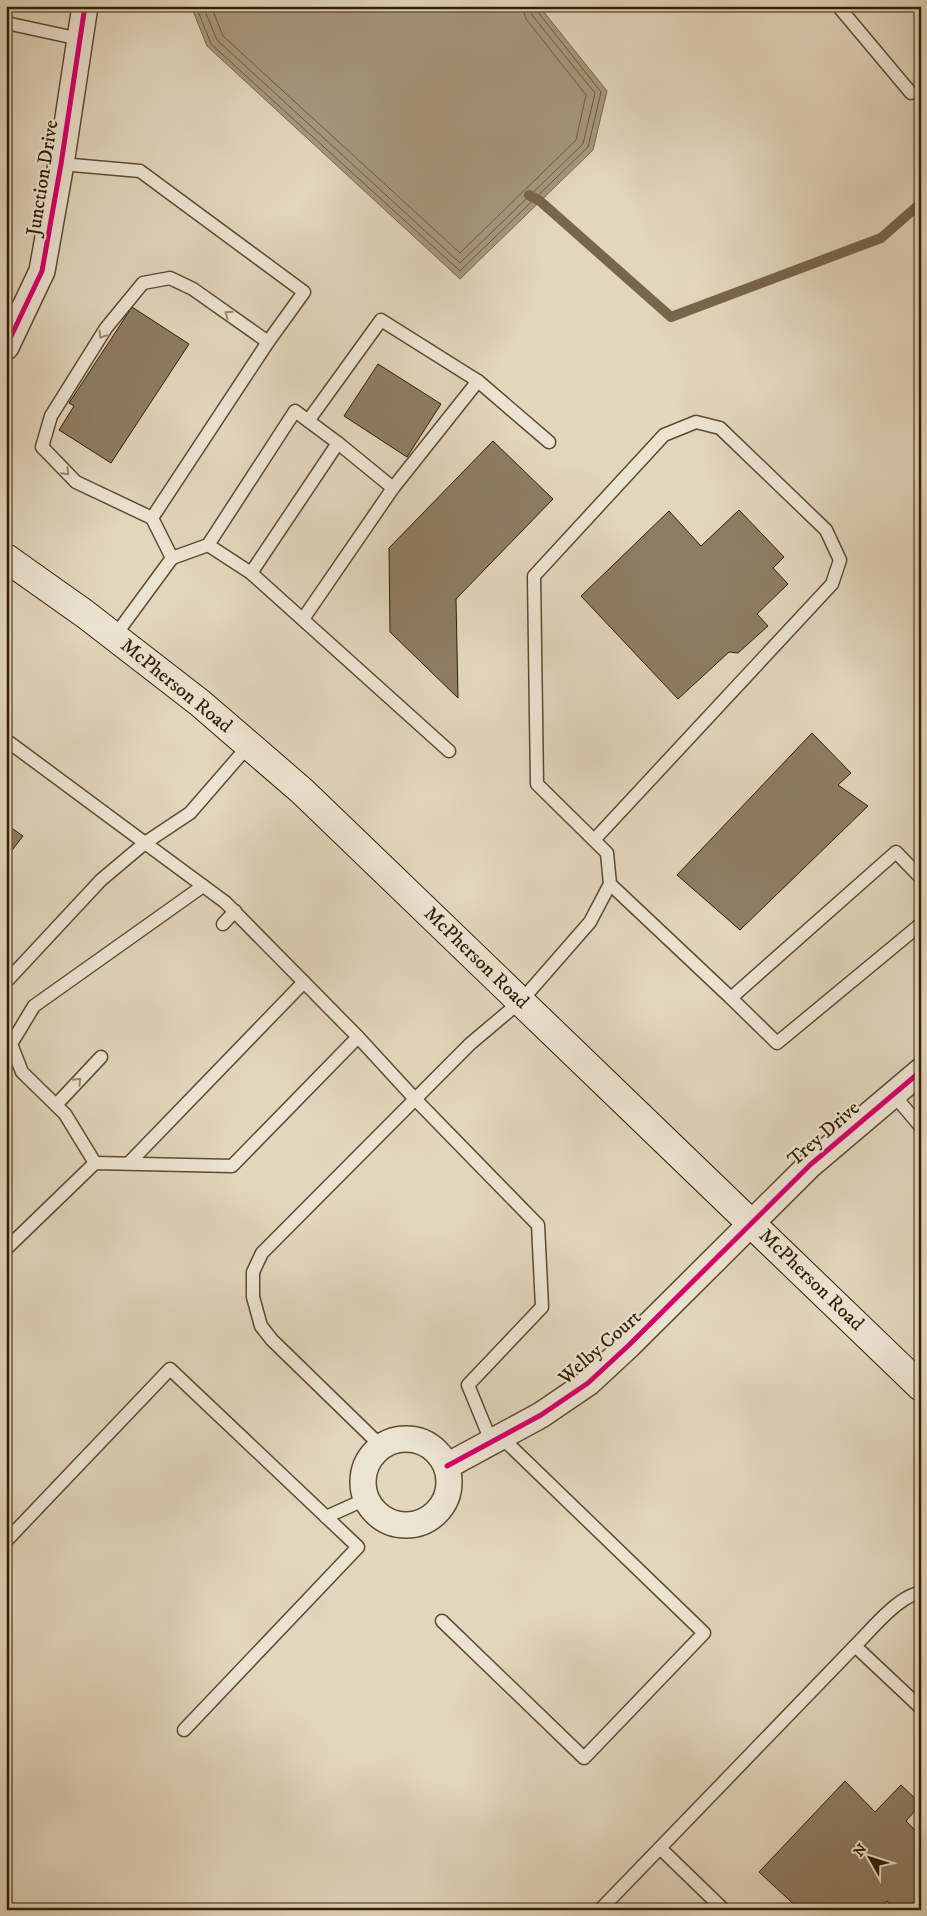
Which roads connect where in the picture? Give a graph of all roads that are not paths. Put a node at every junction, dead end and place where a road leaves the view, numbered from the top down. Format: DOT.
graph roads {
  1 [pos="85,6"];
  2 [pos="838,6"];
  3 [pos="6,24"];
  4 [pos="80,38"];
  5 [pos="911,93"];
  6 [pos="61,164"];
  7 [pos="268,342"];
  8 [pos="6,347"];
  9 [pos="478,381"];
  10 [pos="308,422"];
  11 [pos="549,442"];
  12 [pos="338,443"];
  13 [pos="393,488"];
  14 [pos="152,518"];
  15 [pos="208,545"];
  16 [pos="6,558"];
  17 [pos="172,558"];
  18 [pos="251,573"];
  19 [pos="303,619"];
  20 [pos="114,637"];
  21 [pos="6,740"];
  22 [pos="249,745"];
  23 [pos="448,751"];
  24 [pos="594,840"];
  25 [pos="145,843"];
  26 [pos="921,878"];
  27 [pos="610,884"];
  28 [pos="203,886"];
  29 [pos="235,911"];
  30 [pos="223,924"];
  31 [pos="921,924"];
  32 [pos="6,982"];
  33 [pos="304,982"];
  34 [pos="731,998"];
  35 [pos="521,1001"];
  36 [pos="358,1037"];
  37 [pos="101,1057"];
  38 [pos="921,1071"];
  39 [pos="893,1094"];
  40 [pos="415,1099"];
  41 [pos="56,1105"];
  42 [pos="921,1127"];
  43 [pos="95,1162"];
  44 [pos="129,1164"];
  45 [pos="751,1223"];
  46 [pos="6,1249"];
  47 [pos="921,1386"];
  48 [pos="496,1439"];
  49 [pos="381,1446"];
  50 [pos="447,1466"];
  51 [pos="366,1499"];
  52 [pos="326,1518"];
  53 [pos="6,1541"];
  54 [pos="921,1593"];
  55 [pos="442,1620"];
  56 [pos="855,1646"];
  57 [pos="921,1708"];
  58 [pos="184,1730"];
  59 [pos="660,1848"];
  60 [pos="600,1910"];
  61 [pos="724,1910"];
  1 -- 4 [label="street, Junction Drive"];
  2 -- 5 [label="lane"];
  3 -- 4 [label="lane"];
  4 -- 6 [label="street, Junction Drive"];
  6 -- 7 [label="lane"];
  6 -- 8 [label="street, Junction Drive"];
  7 -- 14 [label="lane"];
  7 -- 14 [label="lane, one-way"];
  9 -- 10 [label="lane"];
  9 -- 11 [label="lane"];
  9 -- 13 [label="lane"];
  10 -- 12 [label="lane"];
  10 -- 15 [label="lane"];
  12 -- 13 [label="lane"];
  12 -- 18 [label="lane"];
  13 -- 19 [label="lane"];
  14 -- 17 [label="lane"];
  15 -- 17 [label="lane"];
  15 -- 18 [label="lane"];
  16 -- 20 [label="main road, McPherson Road"];
  17 -- 20 [label="lane"];
  18 -- 19 [label="lane"];
  19 -- 23 [label="lane"];
  20 -- 22 [label="main road, McPherson Road"];
  21 -- 25 [label="lane"];
  22 -- 25 [label="lane"];
  22 -- 35 [label="main road, McPherson Road"];
  24 -- 24 [label="lane"];
  24 -- 27 [label="lane"];
  25 -- 28 [label="lane"];
  25 -- 32 [label="lane"];
  26 -- 34 [label="lane"];
  27 -- 34 [label="lane"];
  27 -- 35 [label="lane"];
  28 -- 29 [label="lane"];
  28 -- 41 [label="lane"];
  29 -- 30 [label="lane"];
  29 -- 33 [label="lane"];
  31 -- 34 [label="lane"];
  33 -- 36 [label="lane"];
  33 -- 44 [label="lane"];
  35 -- 40 [label="lane"];
  35 -- 45 [label="main road, McPherson Road"];
  36 -- 40 [label="lane"];
  36 -- 44 [label="lane"];
  41 -- 37 [label="lane, one-way"];
  38 -- 39 [label="street, Trey Drive"];
  39 -- 42 [label="lane"];
  39 -- 45 [label="street, Trey Drive"];
  40 -- 48 [label="lane"];
  40 -- 49 [label="lane"];
  41 -- 43 [label="lane"];
  43 -- 44 [label="lane"];
  43 -- 46 [label="lane"];
  45 -- 47 [label="main road, McPherson Road"];
  45 -- 48 [label="street, Welby Court"];
  48 -- 50 [label="street, Welby Court"];
  48 -- 55 [label="lane"];
  49 -- 50 [label="street"];
  49 -- 51 [label="street"];
  50 -- 51 [label="street"];
  51 -- 52 [label="lane"];
  52 -- 53 [label="lane"];
  52 -- 58 [label="lane"];
  54 -- 56 [label="lane"];
  56 -- 57 [label="lane"];
  56 -- 59 [label="lane"];
  59 -- 60 [label="lane"];
  59 -- 61 [label="lane"];
}
